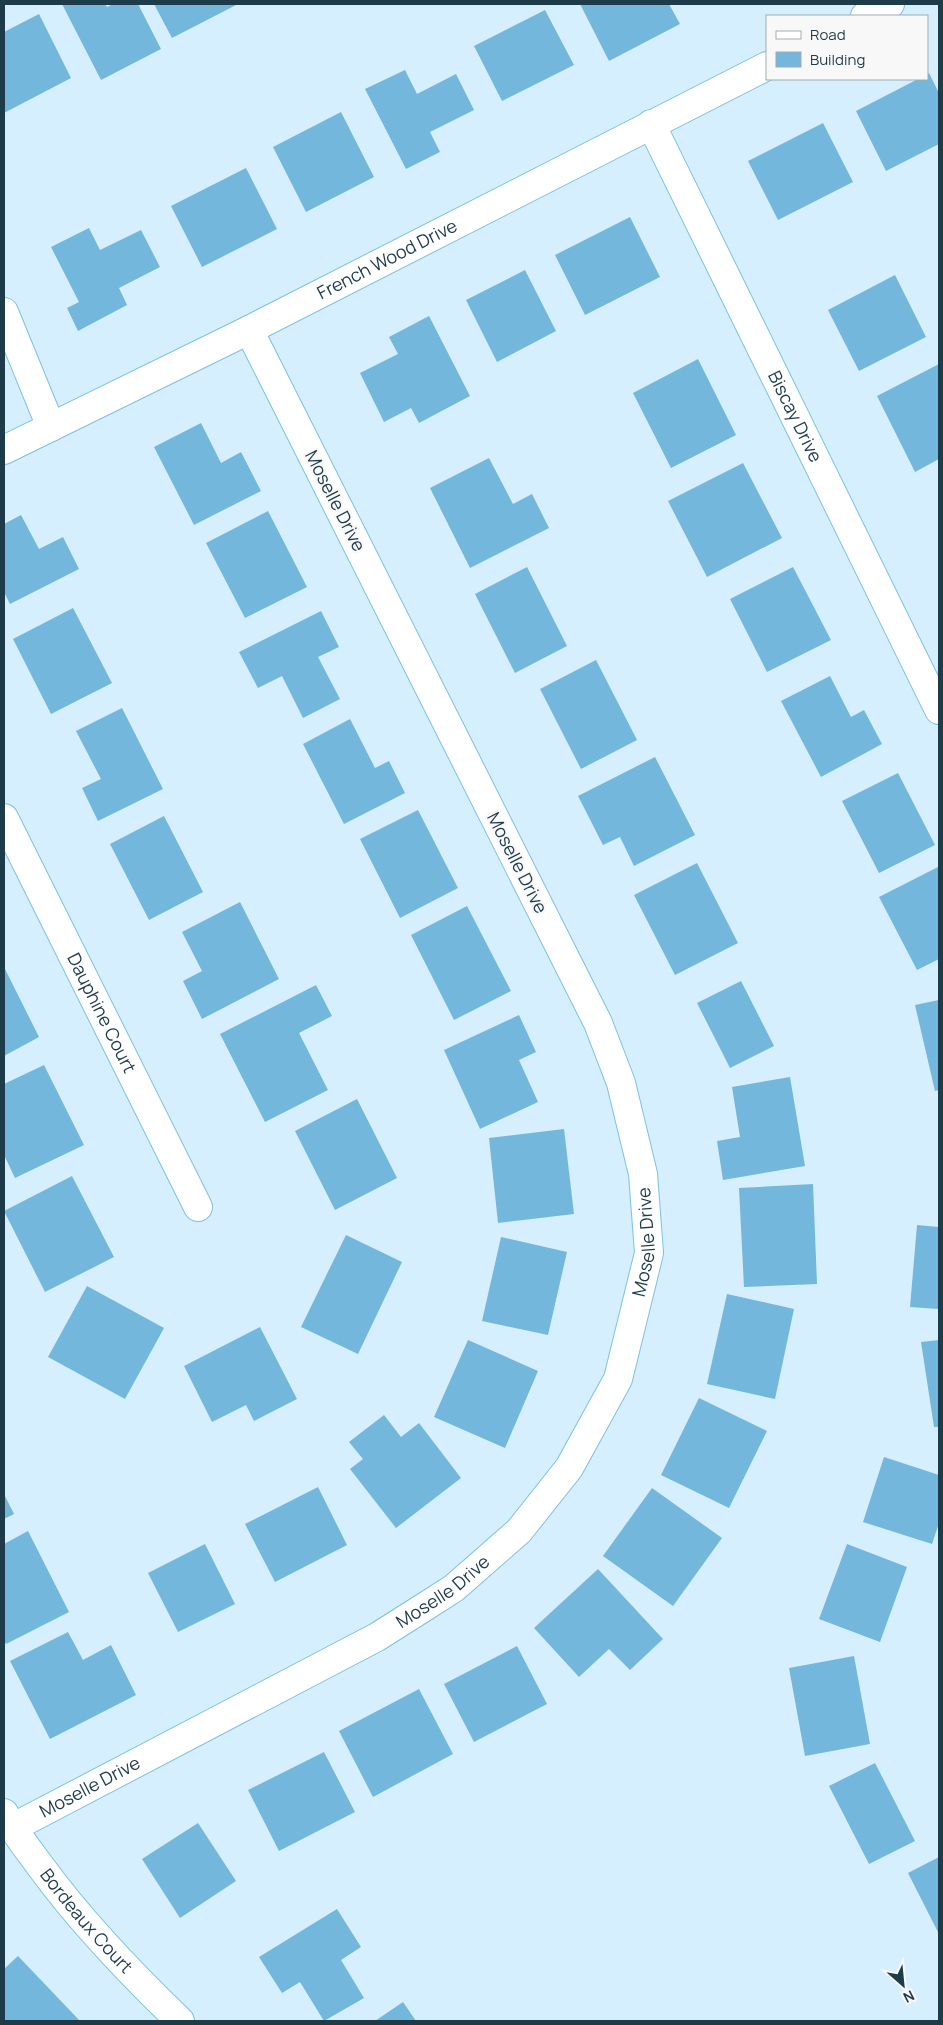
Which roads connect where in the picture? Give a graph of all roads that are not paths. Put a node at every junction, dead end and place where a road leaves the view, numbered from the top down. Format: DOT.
graph roads {
  1 [pos="890,4"];
  2 [pos="867,15"];
  3 [pos="766,66"];
  4 [pos="651,124"];
  5 [pos="4,312"];
  6 [pos="249,330"];
  7 [pos="52,427"];
  8 [pos="4,450"];
  9 [pos="939,710"];
  10 [pos="4,818"];
  11 [pos="198,1208"];
  12 [pos="8,1820"];
  13 [pos="180,2021"];
  1 -- 2 [label="street"];
  3 -- 4 [label="street, French Wood Drive"];
  4 -- 6 [label="street, French Wood Drive"];
  4 -- 9 [label="street, Biscay Drive"];
  5 -- 7 [label="street"];
  6 -- 7 [label="street, French Wood Drive"];
  6 -- 12 [label="street, Moselle Drive"];
  7 -- 8 [label="street, French Wood Drive"];
  10 -- 11 [label="street, Dauphine Court"];
  12 -- 13 [label="street, Bordeaux Court"];
}
